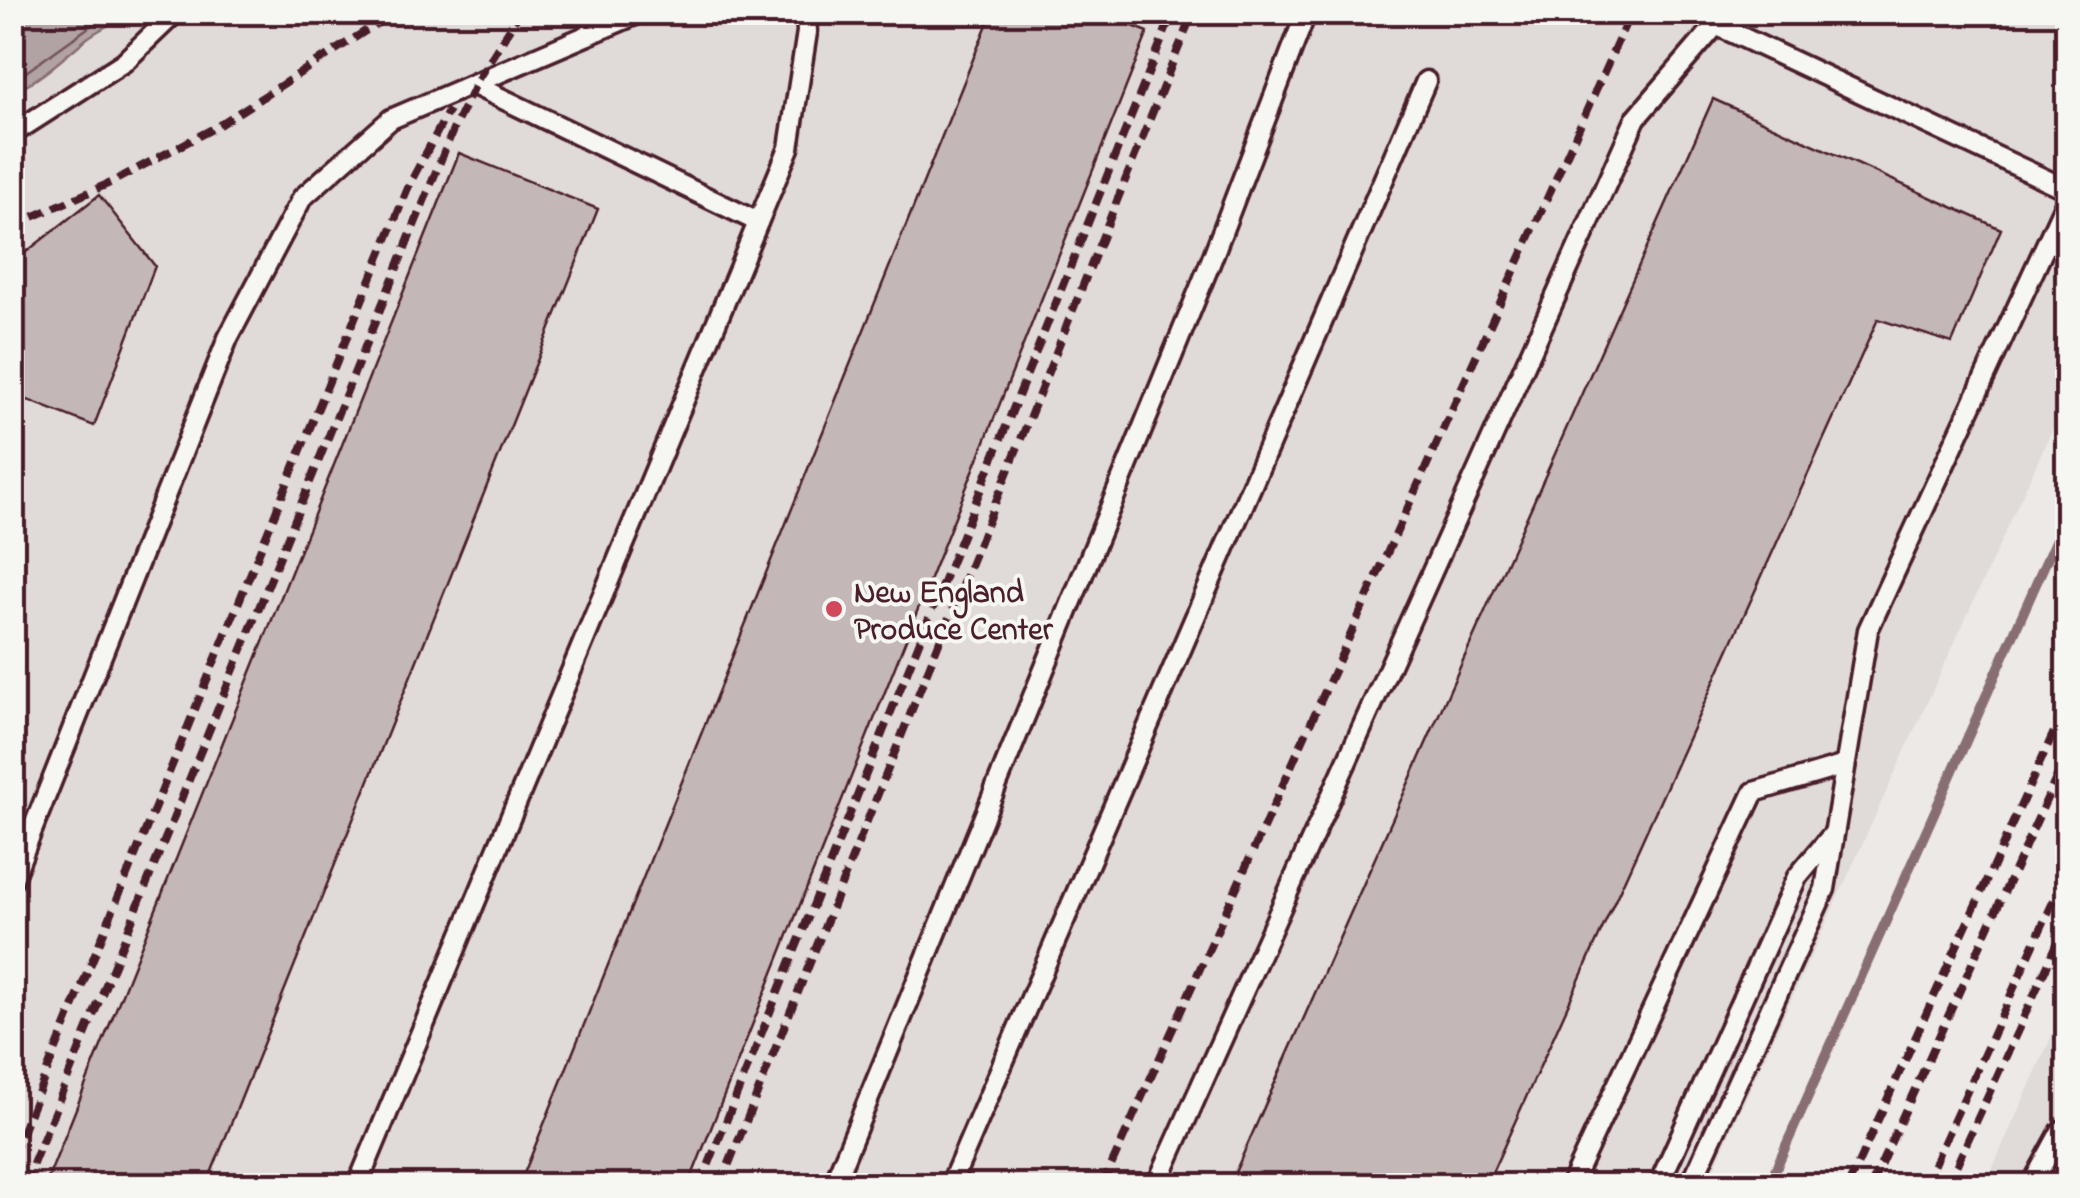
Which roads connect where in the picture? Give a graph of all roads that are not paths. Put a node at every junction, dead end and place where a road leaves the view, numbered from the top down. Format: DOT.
graph roads {
  1 [pos="176,12"];
  2 [pos="642,12"];
  3 [pos="806,12"];
  4 [pos="1302,12"];
  5 [pos="1426,81"];
  6 [pos="474,86"];
  7 [pos="12,134"];
  8 [pos="2068,194"];
  9 [pos="758,222"];
  10 [pos="1846,765"];
  11 [pos="1833,834"];
  12 [pos="12,881"];
  13 [pos="2068,1127"];
  14 [pos="357,1186"];
  15 [pos="833,1186"];
  16 [pos="950,1186"];
  17 [pos="1156,1186"];
  18 [pos="1570,1186"];
  19 [pos="1658,1186"];
  20 [pos="1690,1186"];
  21 [pos="2031,1186"];
  1 -- 7 [label="lane"];
  2 -- 6 [label="lane"];
  3 -- 9 [label="lane"];
  4 -- 15 [label="lane"];
  5 -- 16 [label="lane"];
  6 -- 9 [label="lane"];
  6 -- 12 [label="lane"];
  8 -- 10 [label="lane"];
  8 -- 17 [label="lane"];
  9 -- 14 [label="lane"];
  10 -- 11 [label="lane"];
  10 -- 18 [label="lane"];
  11 -- 19 [label="lane"];
  11 -- 20 [label="lane"];
  13 -- 21 [label="lane"];
}
